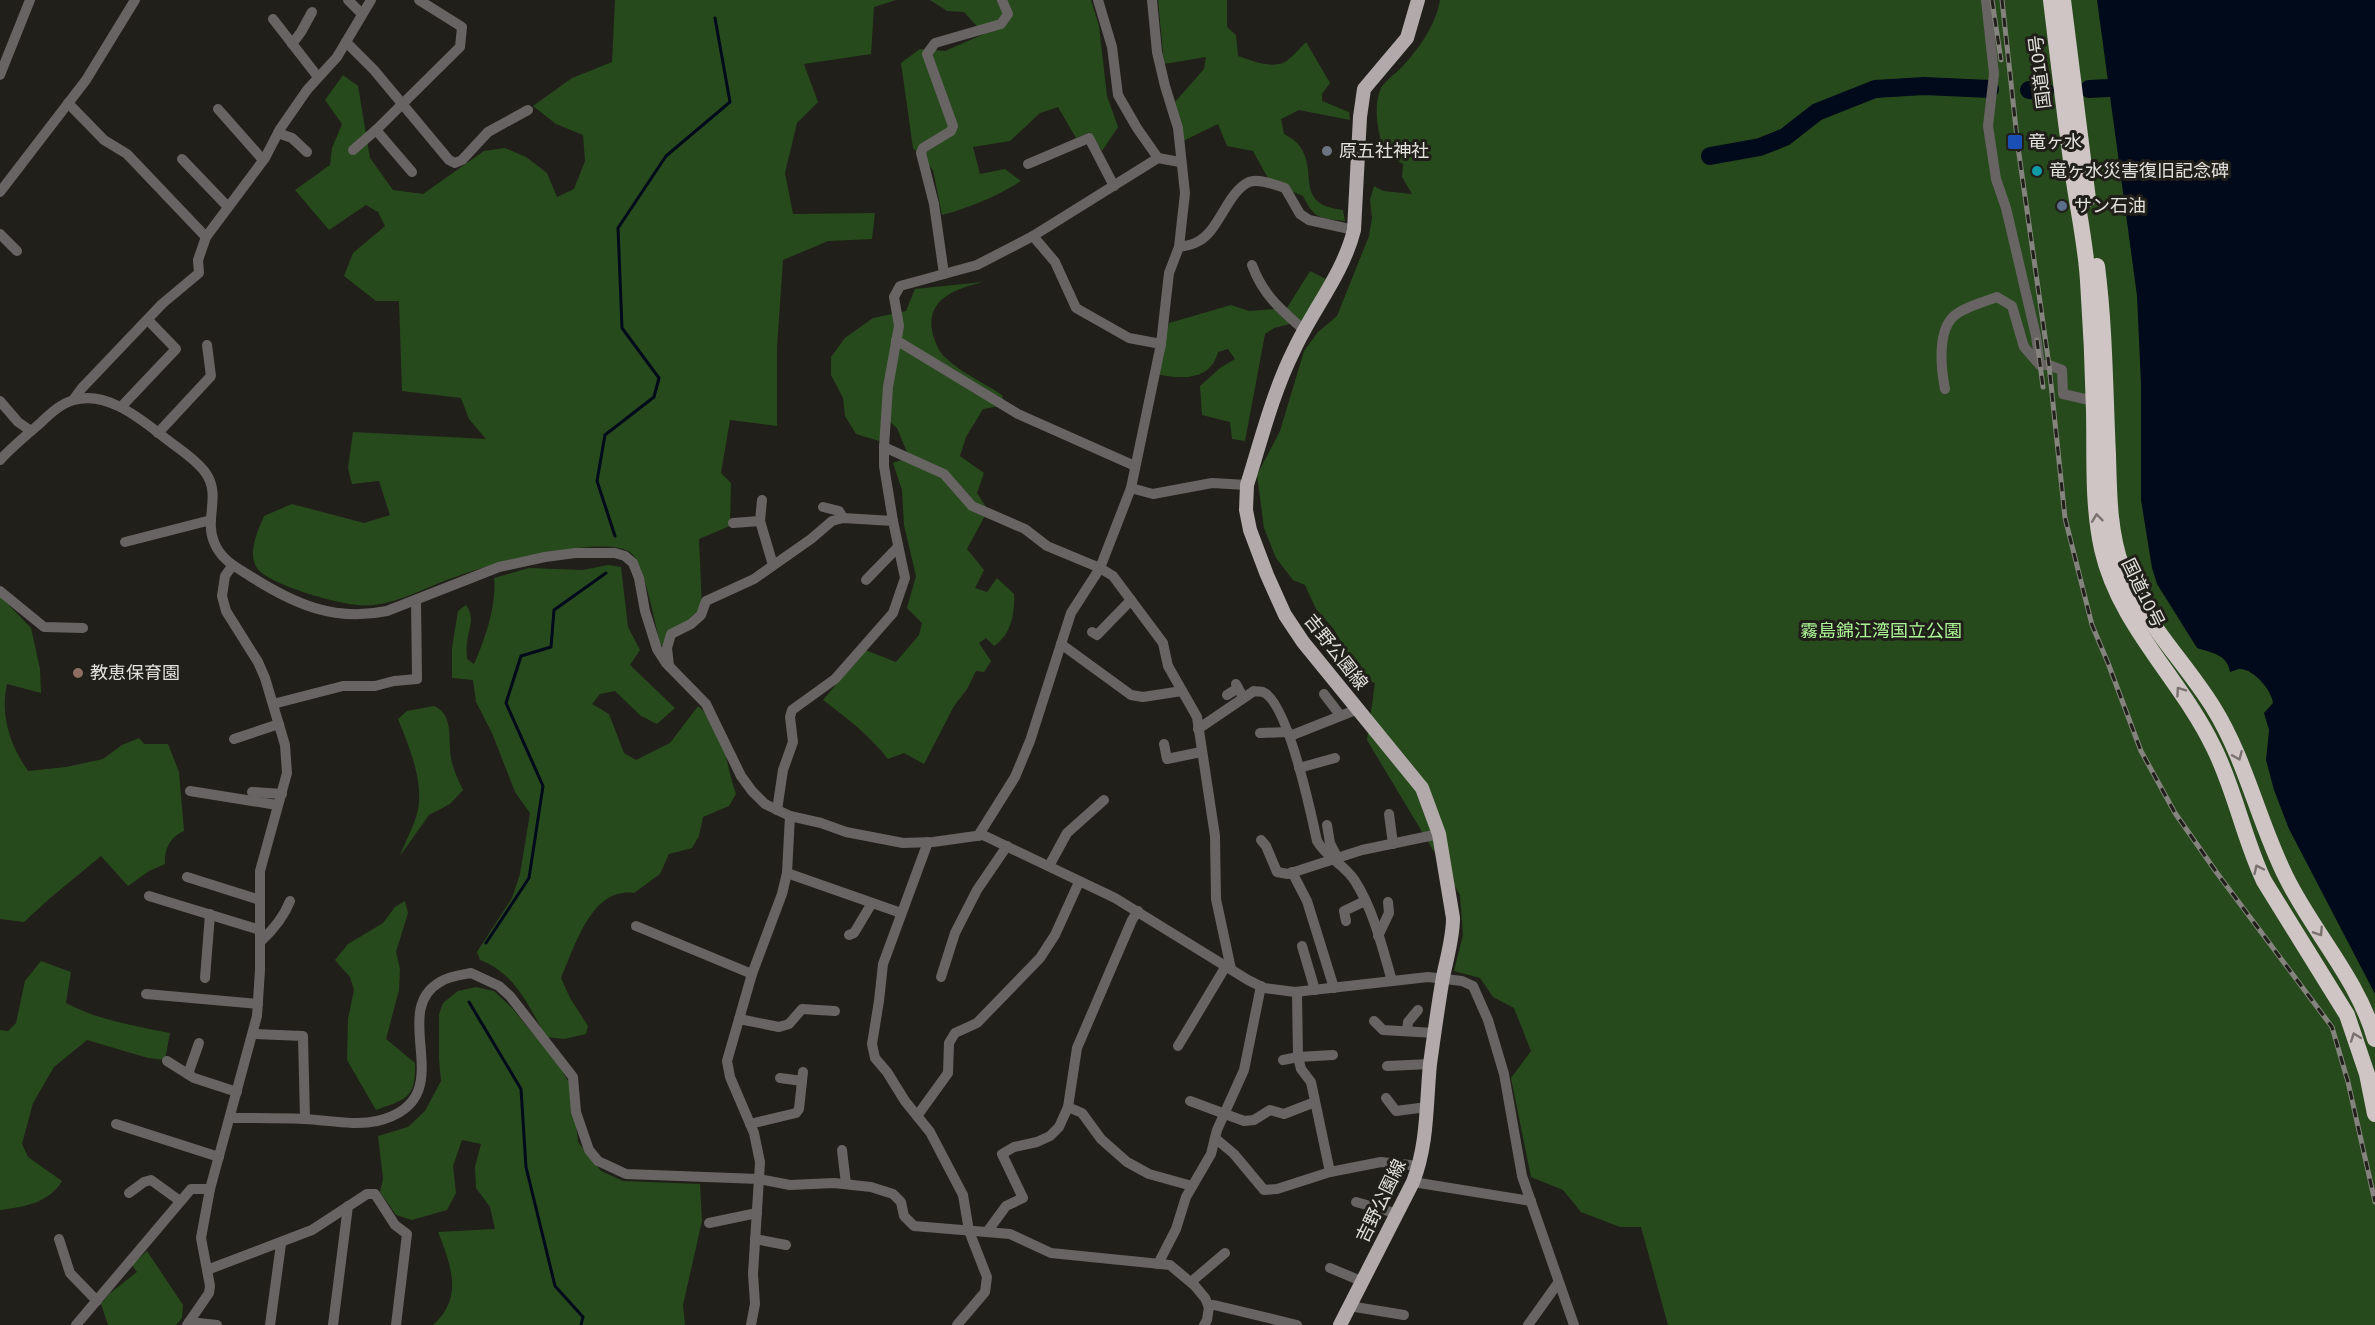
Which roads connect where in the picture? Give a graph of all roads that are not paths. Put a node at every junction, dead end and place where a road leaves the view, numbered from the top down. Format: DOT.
graph roads {
  1 [pos="30,0"];
  2 [pos="135,0"];
  3 [pos="348,0"];
  4 [pos="371,0"];
  5 [pos="419,0"];
  6 [pos="1002,0"];
  7 [pos="1098,0"];
  8 [pos="1152,0"];
  9 [pos="1418,0"];
  10 [pos="1986,0"];
  11 [pos="2051,0"];
  12 [pos="2063,0"];
  13 [pos="434,4"];
  14 [pos="312,12"];
  15 [pos="362,14"];
  16 [pos="273,19"];
  17 [pos="346,42"];
  18 [pos="292,44"];
  19 [pos="3,57"];
  20 [pos="0,75"];
  21 [pos="318,77"];
  22 [pos="68,103"];
  23 [pos="401,104"];
  24 [pos="218,109"];
  25 [pos="528,110"];
  26 [pos="376,130"];
  27 [pos="279,133"];
  28 [pos="353,150"];
  29 [pos="307,152"];
  30 [pos="1158,158"];
  31 [pos="182,159"];
  32 [pos="263,160"];
  33 [pos="1180,162"];
  34 [pos="1029,164"];
  35 [pos="411,172"];
  36 [pos="1114,186"];
  37 [pos="0,192"];
  38 [pos="228,207"];
  39 [pos="1354,230"];
  40 [pos="0,234"];
  41 [pos="1033,236"];
  42 [pos="206,237"];
  43 [pos="1179,247"];
  44 [pos="17,251"];
  45 [pos="1252,265"];
  46 [pos="944,274"];
  47 [pos="148,320"];
  48 [pos="1304,330"];
  49 [pos="896,340"];
  50 [pos="1161,344"];
  51 [pos="207,345"];
  52 [pos="2040,365"];
  53 [pos="1945,388"];
  54 [pos="2094,398"];
  55 [pos="73,400"];
  56 [pos="0,401"];
  57 [pos="121,407"];
  58 [pos="31,431"];
  59 [pos="158,433"];
  60 [pos="884,447"];
  61 [pos="0,460"];
  62 [pos="1135,466"];
  63 [pos="1247,485"];
  64 [pos="1131,488"];
  65 [pos="762,500"];
  66 [pos="823,507"];
  67 [pos="843,518"];
  68 [pos="211,520"];
  69 [pos="760,521"];
  70 [pos="893,521"];
  71 [pos="733,523"];
  72 [pos="125,542"];
  73 [pos="898,547"];
  74 [pos="773,565"];
  75 [pos="232,566"];
  76 [pos="1100,568"];
  77 [pos="866,580"];
  78 [pos="0,591"];
  79 [pos="416,600"];
  80 [pos="1131,600"];
  81 [pos="83,628"];
  82 [pos="1092,632"];
  83 [pos="1061,644"];
  84 [pos="669,666"];
  85 [pos="1239,690"];
  86 [pos="1182,691"];
  87 [pos="1324,694"];
  88 [pos="1227,695"];
  89 [pos="273,704"];
  90 [pos="1358,709"];
  91 [pos="1340,715"];
  92 [pos="279,724"];
  93 [pos="1198,729"];
  94 [pos="1260,733"];
  95 [pos="1289,734"];
  96 [pos="234,739"];
  97 [pos="1164,744"];
  98 [pos="1201,752"];
  99 [pos="1335,758"];
  100 [pos="1299,768"];
  101 [pos="190,791"];
  102 [pos="252,792"];
  103 [pos="279,799"];
  104 [pos="1104,800"];
  105 [pos="777,810"];
  106 [pos="1389,814"];
  107 [pos="790,816"];
  108 [pos="1327,825"];
  109 [pos="1439,834"];
  110 [pos="978,836"];
  111 [pos="1261,840"];
  112 [pos="928,843"];
  113 [pos="1393,843"];
  114 [pos="1007,846"];
  115 [pos="1334,858"];
  116 [pos="1049,866"];
  117 [pos="1292,872"];
  118 [pos="787,873"];
  119 [pos="187,877"];
  120 [pos="1079,882"];
  121 [pos="149,896"];
  122 [pos="260,900"];
  123 [pos="290,901"];
  124 [pos="1365,901"];
  125 [pos="1388,902"];
  126 [pos="872,903"];
  127 [pos="1138,911"];
  128 [pos="902,913"];
  129 [pos="210,914"];
  130 [pos="1346,921"];
  131 [pos="636,926"];
  132 [pos="260,930"];
  133 [pos="849,935"];
  134 [pos="1378,936"];
  135 [pos="260,942"];
  136 [pos="1302,946"];
  137 [pos="1229,968"];
  138 [pos="752,974"];
  139 [pos="941,977"];
  140 [pos="1443,977"];
  141 [pos="205,978"];
  142 [pos="1392,981"];
  143 [pos="1261,986"];
  144 [pos="1334,988"];
  145 [pos="1315,990"];
  146 [pos="1297,992"];
  147 [pos="146,994"];
  148 [pos="258,1004"];
  149 [pos="1418,1010"];
  150 [pos="835,1011"];
  151 [pos="739,1019"];
  152 [pos="1376,1028"];
  153 [pos="1407,1030"];
  154 [pos="1435,1033"];
  155 [pos="253,1034"];
  156 [pos="2375,1039"];
  157 [pos="199,1043"];
  158 [pos="1178,1046"];
  159 [pos="1333,1055"];
  160 [pos="1298,1057"];
  161 [pos="1283,1060"];
  162 [pos="166,1061"];
  163 [pos="1430,1064"];
  164 [pos="1387,1066"];
  165 [pos="188,1074"];
  166 [pos="780,1078"];
  167 [pos="237,1092"];
  168 [pos="1386,1098"];
  169 [pos="1190,1101"];
  170 [pos="1316,1102"];
  171 [pos="1068,1107"];
  172 [pos="1427,1107"];
  173 [pos="1224,1114"];
  174 [pos="2375,1114"];
  175 [pos="917,1116"];
  176 [pos="230,1118"];
  177 [pos="304,1119"];
  178 [pos="116,1124"];
  179 [pos="750,1124"];
  180 [pos="1215,1138"];
  181 [pos="842,1150"];
  182 [pos="219,1157"];
  183 [pos="1419,1166"];
  184 [pos="1330,1172"];
  185 [pos="759,1179"];
  186 [pos="1413,1182"];
  187 [pos="846,1184"];
  188 [pos="1192,1186"];
  189 [pos="210,1189"];
  190 [pos="129,1193"];
  191 [pos="180,1201"];
  192 [pos="1530,1201"];
  193 [pos="1356,1202"];
  194 [pos="348,1206"];
  195 [pos="757,1213"];
  196 [pos="1395,1213"];
  197 [pos="709,1223"];
  198 [pos="969,1231"];
  199 [pos="987,1232"];
  200 [pos="59,1239"];
  201 [pos="755,1239"];
  202 [pos="281,1244"];
  203 [pos="786,1245"];
  204 [pos="1225,1253"];
  205 [pos="1158,1264"];
  206 [pos="1330,1268"];
  207 [pos="207,1270"];
  208 [pos="1361,1281"];
  209 [pos="1191,1282"];
  210 [pos="1558,1283"];
  211 [pos="97,1301"];
  212 [pos="1208,1305"];
  213 [pos="1349,1306"];
  214 [pos="1404,1315"];
  215 [pos="188,1323"];
  216 [pos="76,1325"];
  217 [pos="217,1325"];
  218 [pos="270,1325"];
  219 [pos="333,1325"];
  220 [pos="396,1325"];
  221 [pos="751,1325"];
  222 [pos="957,1325"];
  223 [pos="1204,1325"];
  224 [pos="1297,1325"];
  225 [pos="1340,1325"];
  226 [pos="1528,1325"];
  227 [pos="1574,1325"];
  1 -- 19 [label="street"];
  2 -- 22 [label="street"];
  3 -- 15 [label="street"];
  4 -- 15 [label="street"];
  5 -- 13 [label="street"];
  6 -- 46 [label="street"];
  7 -- 30 [label="street"];
  8 -- 33 [label="street"];
  9 -- 39 [label="main road, 吉野公園線"];
  10 -- 52 [label="street"];
  11 -- 54 [label="highway, 国道10号"];
  12 -- 156 [label="highway, 国道10号, one-way"];
  13 -- 23 [label="street"];
  14 -- 18 [label="street"];
  15 -- 17 [label="street"];
  16 -- 18 [label="street"];
  17 -- 21 [label="street"];
  17 -- 23 [label="street"];
  18 -- 21 [label="street"];
  19 -- 20 [label="street"];
  21 -- 27 [label="street"];
  22 -- 37 [label="street"];
  22 -- 42 [label="street"];
  23 -- 25 [label="street"];
  23 -- 26 [label="street"];
  24 -- 32 [label="street"];
  26 -- 28 [label="street"];
  26 -- 35 [label="street"];
  27 -- 29 [label="street"];
  27 -- 32 [label="street"];
  30 -- 33 [label="street"];
  30 -- 36 [label="street"];
  31 -- 38 [label="street"];
  32 -- 38 [label="street"];
  33 -- 43 [label="street"];
  34 -- 36 [label="street"];
  36 -- 41 [label="street"];
  38 -- 42 [label="street"];
  39 -- 43 [label="street"];
  39 -- 48 [label="main road, 吉野公園線"];
  40 -- 44 [label="street"];
  41 -- 46 [label="street"];
  41 -- 50 [label="street"];
  42 -- 47 [label="street"];
  43 -- 50 [label="street"];
  45 -- 48 [label="street"];
  46 -- 49 [label="street"];
  47 -- 55 [label="street"];
  47 -- 57 [label="street"];
  48 -- 63 [label="main road, 吉野公園線"];
  49 -- 60 [label="street"];
  49 -- 62 [label="street"];
  50 -- 62 [label="street"];
  51 -- 59 [label="street"];
  52 -- 53 [label="street"];
  52 -- 54 [label="street"];
  174 -- 54 [label="highway, 国道10号, one-way"];
  55 -- 57 [label="street"];
  55 -- 58 [label="street"];
  56 -- 58 [label="street"];
  57 -- 59 [label="street"];
  58 -- 61 [label="street"];
  59 -- 68 [label="street"];
  60 -- 70 [label="street"];
  60 -- 76 [label="street"];
  62 -- 64 [label="street"];
  63 -- 64 [label="street"];
  63 -- 90 [label="main road, 吉野公園線"];
  64 -- 76 [label="street"];
  65 -- 69 [label="street"];
  66 -- 67 [label="street"];
  67 -- 70 [label="street"];
  67 -- 74 [label="street"];
  68 -- 72 [label="street"];
  68 -- 75 [label="street"];
  69 -- 71 [label="street"];
  69 -- 74 [label="street"];
  70 -- 73 [label="street"];
  73 -- 77 [label="street"];
  73 -- 105 [label="street"];
  74 -- 84 [label="street"];
  75 -- 79 [label="street"];
  75 -- 89 [label="street"];
  76 -- 80 [label="street"];
  76 -- 83 [label="street"];
  78 -- 81 [label="street"];
  79 -- 84 [label="street"];
  79 -- 89 [label="street"];
  80 -- 82 [label="street"];
  80 -- 86 [label="street"];
  83 -- 86 [label="street"];
  83 -- 110 [label="street"];
  84 -- 105 [label="street"];
  85 -- 88 [label="street"];
  85 -- 93 [label="street"];
  85 -- 95 [label="street"];
  86 -- 93 [label="street"];
  87 -- 91 [label="street"];
  89 -- 92 [label="street"];
  90 -- 91 [label="street"];
  90 -- 109 [label="main road, 吉野公園線"];
  91 -- 95 [label="street"];
  92 -- 96 [label="street"];
  92 -- 103 [label="street"];
  93 -- 98 [label="street"];
  94 -- 95 [label="street"];
  95 -- 100 [label="street"];
  97 -- 98 [label="street"];
  98 -- 137 [label="street"];
  99 -- 100 [label="street"];
  100 -- 115 [label="street"];
  101 -- 103 [label="street"];
  102 -- 103 [label="street"];
  103 -- 122 [label="street"];
  104 -- 116 [label="street"];
  105 -- 107 [label="street"];
  106 -- 113 [label="street"];
  107 -- 112 [label="street"];
  107 -- 118 [label="street"];
  108 -- 115 [label="street"];
  109 -- 113 [label="street"];
  109 -- 140 [label="main road, 吉野公園線"];
  110 -- 112 [label="street"];
  110 -- 114 [label="street"];
  111 -- 117 [label="street"];
  112 -- 128 [label="street"];
  113 -- 115 [label="street"];
  114 -- 116 [label="street"];
  114 -- 139 [label="street"];
  115 -- 117 [label="street"];
  115 -- 124 [label="street"];
  116 -- 120 [label="street"];
  117 -- 144 [label="street"];
  118 -- 126 [label="street"];
  118 -- 138 [label="street"];
  119 -- 122 [label="street"];
  120 -- 127 [label="street"];
  120 -- 175 [label="street"];
  121 -- 129 [label="street"];
  122 -- 132 [label="street"];
  123 -- 135 [label="street"];
  124 -- 130 [label="street"];
  124 -- 134 [label="street"];
  125 -- 134 [label="street"];
  126 -- 128 [label="street"];
  126 -- 133 [label="street"];
  127 -- 137 [label="street"];
  127 -- 171 [label="street"];
  128 -- 175 [label="street"];
  129 -- 132 [label="street"];
  129 -- 141 [label="street"];
  131 -- 138 [label="street"];
  132 -- 135 [label="street"];
  134 -- 142 [label="street"];
  135 -- 148 [label="street"];
  136 -- 145 [label="street"];
  137 -- 143 [label="street"];
  137 -- 158 [label="street"];
  138 -- 151 [label="street"];
  140 -- 142 [label="street"];
  140 -- 154 [label="main road, 吉野公園線"];
  140 -- 192 [label="street"];
  142 -- 144 [label="street"];
  143 -- 146 [label="street"];
  143 -- 173 [label="street"];
  144 -- 145 [label="street"];
  145 -- 146 [label="street"];
  146 -- 160 [label="street"];
  147 -- 148 [label="street"];
  148 -- 155 [label="street"];
  149 -- 153 [label="street"];
  150 -- 151 [label="street"];
  151 -- 179 [label="street"];
  152 -- 153 [label="street"];
  153 -- 154 [label="street"];
  154 -- 163 [label="main road, 吉野公園線"];
  155 -- 167 [label="street"];
  155 -- 177 [label="street"];
  157 -- 165 [label="street"];
  159 -- 160 [label="street"];
  160 -- 161 [label="street"];
  160 -- 170 [label="street"];
  162 -- 165 [label="street"];
  163 -- 164 [label="street"];
  163 -- 172 [label="main road, 吉野公園線"];
  165 -- 167 [label="street"];
  166 -- 179 [label="street"];
  167 -- 176 [label="street"];
  168 -- 172 [label="street"];
  169 -- 173 [label="street"];
  170 -- 173 [label="street"];
  170 -- 184 [label="street"];
  171 -- 188 [label="street"];
  171 -- 199 [label="street"];
  172 -- 183 [label="main road, 吉野公園線"];
  173 -- 180 [label="street"];
  175 -- 198 [label="street"];
  176 -- 177 [label="street"];
  176 -- 182 [label="street"];
  177 -- 185 [label="street"];
  178 -- 182 [label="street"];
  179 -- 185 [label="street"];
  180 -- 184 [label="street"];
  180 -- 188 [label="street"];
  181 -- 187 [label="street"];
  182 -- 189 [label="street"];
  183 -- 184 [label="street"];
  183 -- 186 [label="main road, 吉野公園線"];
  185 -- 187 [label="street"];
  185 -- 195 [label="street"];
  186 -- 192 [label="street"];
  186 -- 196 [label="main road, 吉野公園線"];
  187 -- 198 [label="street"];
  188 -- 205 [label="street"];
  189 -- 191 [label="street"];
  189 -- 207 [label="street"];
  190 -- 191 [label="street"];
  191 -- 211 [label="street"];
  192 -- 210 [label="street"];
  193 -- 196 [label="street"];
  194 -- 202 [label="street"];
  194 -- 219 [label="street"];
  194 -- 220 [label="street"];
  195 -- 197 [label="street"];
  195 -- 201 [label="street"];
  196 -- 208 [label="main road, 吉野公園線"];
  198 -- 199 [label="street"];
  198 -- 222 [label="street"];
  199 -- 205 [label="street"];
  200 -- 211 [label="street"];
  201 -- 203 [label="street"];
  201 -- 221 [label="street"];
  202 -- 207 [label="street"];
  202 -- 218 [label="street"];
  204 -- 209 [label="street"];
  205 -- 209 [label="street"];
  206 -- 208 [label="street"];
  207 -- 215 [label="street"];
  208 -- 213 [label="main road, 吉野公園線"];
  209 -- 212 [label="street"];
  210 -- 226 [label="street"];
  210 -- 227 [label="street"];
  211 -- 216 [label="street"];
  212 -- 223 [label="street"];
  212 -- 224 [label="street"];
  213 -- 214 [label="street"];
  213 -- 225 [label="main road, 吉野公園線"];
  215 -- 217 [label="street"];
}
